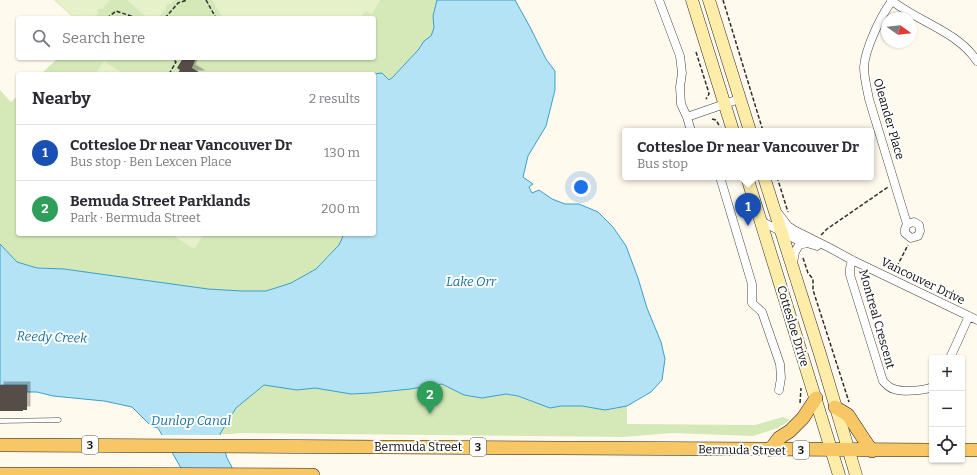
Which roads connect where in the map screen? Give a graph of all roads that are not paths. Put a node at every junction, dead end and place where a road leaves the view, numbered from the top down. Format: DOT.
graph roads {
  1 [pos="659,0"];
  2 [pos="692,0"];
  3 [pos="709,0"];
  4 [pos="892,1"];
  5 [pos="976,56"];
  6 [pos="739,99"];
  7 [pos="724,104"];
  8 [pos="687,117"];
  9 [pos="690,128"];
  10 [pos="732,128"];
  11 [pos="749,128"];
  12 [pos="721,180"];
  13 [pos="748,180"];
  14 [pos="765,180"];
  15 [pos="773,205"];
  16 [pos="761,221"];
  17 [pos="908,224"];
  18 [pos="781,232"];
  19 [pos="808,243"];
  20 [pos="837,253"];
  21 [pos="852,260"];
  22 [pos="793,270"];
  23 [pos="973,318"];
  24 [pos="952,355"];
  25 [pos="929,388"];
  26 [pos="779,390"];
  27 [pos="816,398"];
  28 [pos="835,407"];
  29 [pos="59,420"];
  30 [pos="0,421"];
  31 [pos="0,445"];
  32 [pos="770,450"];
  33 [pos="832,450"];
  34 [pos="848,450"];
  35 [pos="872,450"];
  36 [pos="929,450"];
  37 [pos="965,450"];
  38 [pos="977,450"];
  39 [pos="0,474"];
  40 [pos="180,474"];
  41 [pos="254,475"];
  42 [pos="313,475"];
  43 [pos="839,475"];
  44 [pos="856,475"];
  1 -- 8 [label="street"];
  2 -- 7 [label="main road"];
  3 -- 6 [label="main road"];
  4 -- 5 [label="street"];
  4 -- 17 [label="street, Oleander Place"];
  6 -- 7 [label="street"];
  6 -- 11 [label="main road"];
  7 -- 8 [label="street"];
  7 -- 10 [label="main road"];
  8 -- 9 [label="street"];
  12 -- 26 [label="street"];
  13 -- 16 [label="main road, Cottesloe Drive"];
  14 -- 15 [label="main road, Cottesloe Drive"];
  15 -- 18 [label="main road, Cottesloe Drive"];
  15 -- 20 [label="street, Vancouver Drive"];
  16 -- 18 [label="street, Vancouver Drive"];
  16 -- 27 [label="main road, Cottesloe Drive"];
  17 -- 17 [label="street, Oleander Place"];
  18 -- 19 [label="street, Vancouver Drive"];
  18 -- 22 [label="main road, Cottesloe Drive"];
  19 -- 20 [label="street, Vancouver Drive"];
  19 -- 22 [label="street"];
  20 -- 21 [label="street, Vancouver Drive"];
  21 -- 23 [label="street, Vancouver Drive"];
  21 -- 25 [label="street, Montreal Crescent"];
  22 -- 28 [label="main road, Cottesloe Drive"];
  23 -- 24 [label="street"];
  27 -- 32 [label="main road"];
  27 -- 33 [label="main road, Cottesloe Drive"];
  28 -- 34 [label="main road, Cottesloe Drive"];
  28 -- 35 [label="main road"];
  29 -- 30 [label="lane"];
  31 -- 32 [label="main road, Bermuda Street / 3"];
  32 -- 33 [label="main road, Bermuda Street / 3"];
  33 -- 34 [label="main road, Bermuda Street / 3"];
  33 -- 43 [label="main road, Cottesloe Drive"];
  34 -- 35 [label="main road, Bermuda Street / 3"];
  34 -- 44 [label="main road, Cottesloe Drive"];
  35 -- 36 [label="main road, Bermuda Street / 3"];
  37 -- 38 [label="main road"];
  39 -- 40 [label="main road"];
  40 -- 41 [label="main road"];
  41 -- 42 [label="main road"];
}
